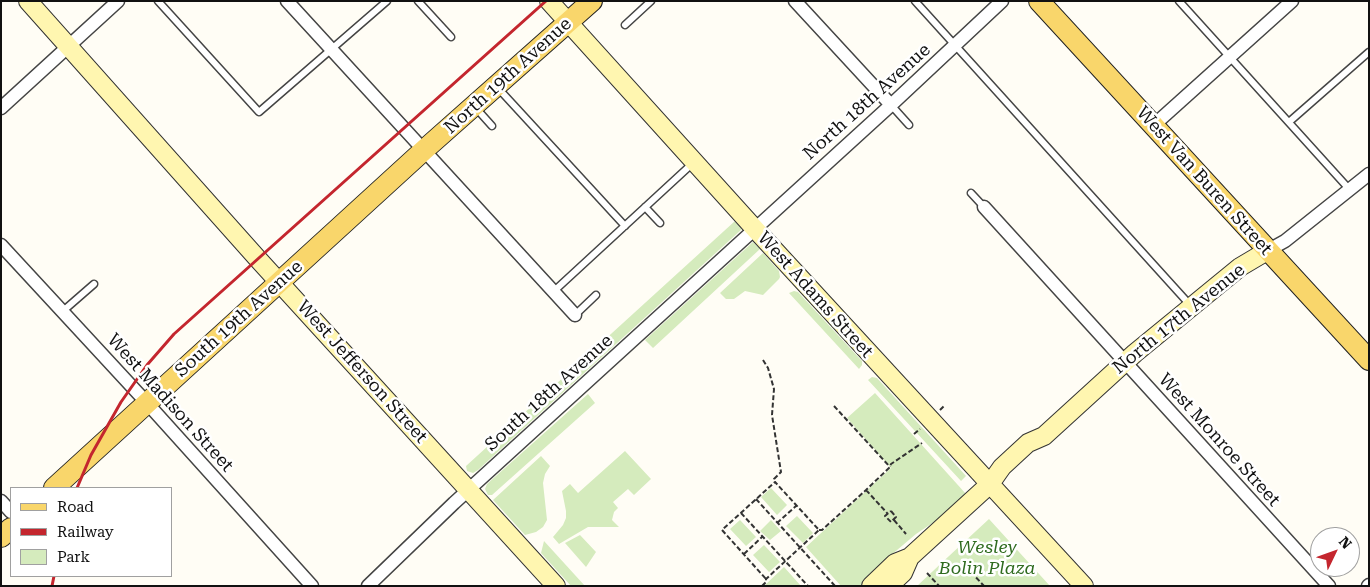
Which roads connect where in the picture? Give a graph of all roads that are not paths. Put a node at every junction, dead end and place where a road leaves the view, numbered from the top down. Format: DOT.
graph roads {
  1 [pos="28,1"];
  2 [pos="118,1"];
  3 [pos="158,1"];
  4 [pos="287,1"];
  5 [pos="387,1"];
  6 [pos="418,1"];
  7 [pos="549,1"];
  8 [pos="592,1"];
  9 [pos="651,1"];
  10 [pos="795,1"];
  11 [pos="915,1"];
  12 [pos="1002,1"];
  13 [pos="1040,1"];
  14 [pos="1179,1"];
  15 [pos="1292,1"];
  16 [pos="568,22"];
  17 [pos="625,25"];
  18 [pos="451,37"];
  19 [pos="955,45"];
  20 [pos="69,46"];
  21 [pos="331,49"];
  22 [pos="1369,52"];
  23 [pos="1230,57"];
  24 [pos="496,86"];
  25 [pos="891,105"];
  26 [pos="474,106"];
  27 [pos="1,108"];
  28 [pos="1289,122"];
  29 [pos="909,125"];
  30 [pos="1154,125"];
  31 [pos="492,126"];
  32 [pos="424,150"];
  33 [pos="694,162"];
  34 [pos="1369,174"];
  35 [pos="1350,190"];
  36 [pos="971,193"];
  37 [pos="645,207"];
  38 [pos="984,207"];
  39 [pos="660,223"];
  40 [pos="624,226"];
  41 [pos="755,228"];
  42 [pos="1,245"];
  43 [pos="1267,251"];
  44 [pos="280,282"];
  45 [pos="94,284"];
  46 [pos="553,292"];
  47 [pos="596,295"];
  48 [pos="1191,307"];
  49 [pos="62,312"];
  50 [pos="574,315"];
  51 [pos="1369,360"];
  52 [pos="1124,363"];
  53 [pos="147,402"];
  54 [pos="990,484"];
  55 [pos="55,487"];
  56 [pos="469,489"];
  57 [pos="1,501"];
  58 [pos="10,511"];
  59 [pos="910,557"];
  60 [pos="312,586"];
  61 [pos="368,586"];
  62 [pos="556,586"];
  63 [pos="871,586"];
  64 [pos="890,586"];
  65 [pos="1084,586"];
  66 [pos="1329,586"];
  1 -- 20 [label="main road, West Jefferson Street"];
  2 -- 20 [label="street"];
  3 -- 21 [label="lane"];
  4 -- 21 [label="street"];
  5 -- 21 [label="lane"];
  6 -- 18 [label="lane"];
  7 -- 16 [label="main road, West Adams Street"];
  8 -- 16 [label="main road, North 19th Avenue"];
  9 -- 17 [label="lane"];
  10 -- 25 [label="street"];
  11 -- 19 [label="lane"];
  12 -- 19 [label="street, North 18th Avenue"];
  13 -- 30 [label="main road, West Van Buren Street"];
  14 -- 23 [label="lane"];
  15 -- 23 [label="street"];
  16 -- 24 [label="main road, North 19th Avenue"];
  16 -- 33 [label="main road, West Adams Street"];
  19 -- 25 [label="street, North 18th Avenue"];
  19 -- 48 [label="lane"];
  20 -- 27 [label="street"];
  20 -- 44 [label="main road, West Jefferson Street"];
  21 -- 32 [label="street"];
  22 -- 28 [label="lane"];
  23 -- 28 [label="lane"];
  23 -- 30 [label="street"];
  24 -- 26 [label="main road, North 19th Avenue"];
  24 -- 40 [label="lane"];
  25 -- 29 [label="lane"];
  25 -- 41 [label="street, North 18th Avenue"];
  26 -- 31 [label="lane"];
  26 -- 32 [label="main road, North 19th Avenue"];
  28 -- 35 [label="lane"];
  30 -- 43 [label="main road, West Van Buren Street"];
  32 -- 44 [label="main road, South 19th Avenue"];
  32 -- 46 [label="street"];
  33 -- 37 [label="lane"];
  33 -- 41 [label="main road, West Adams Street"];
  34 -- 35 [label="street, North 17th Avenue"];
  35 -- 43 [label="street, North 17th Avenue"];
  36 -- 38 [label="lane"];
  37 -- 39 [label="lane"];
  37 -- 40 [label="lane"];
  38 -- 52 [label="street, West Monroe Street"];
  40 -- 46 [label="lane"];
  41 -- 54 [label="main road, West Adams Street"];
  41 -- 56 [label="street, South 18th Avenue"];
  42 -- 49 [label="street, West Madison Street"];
  43 -- 48 [label="main road, North 17th Avenue"];
  43 -- 51 [label="main road, West Van Buren Street"];
  44 -- 53 [label="main road, South 19th Avenue"];
  44 -- 56 [label="main road, West Jefferson Street"];
  45 -- 49 [label="lane"];
  46 -- 50 [label="street"];
  47 -- 50 [label="lane"];
  48 -- 52 [label="main road, North 17th Avenue"];
  49 -- 53 [label="street, West Madison Street"];
  52 -- 54 [label="main road, North 17th Avenue"];
  52 -- 66 [label="street, West Monroe Street"];
  53 -- 55 [label="main road, South 19th Avenue"];
  53 -- 60 [label="street, West Madison Street"];
  54 -- 59 [label="main road, North 17th Avenue"];
  54 -- 65 [label="main road, West Adams Street"];
  56 -- 61 [label="street, South 18th Avenue"];
  56 -- 62 [label="main road, West Jefferson Street"];
  57 -- 58 [label="street"];
  59 -- 63 [label="main road"];
  59 -- 64 [label="main road"];
}
